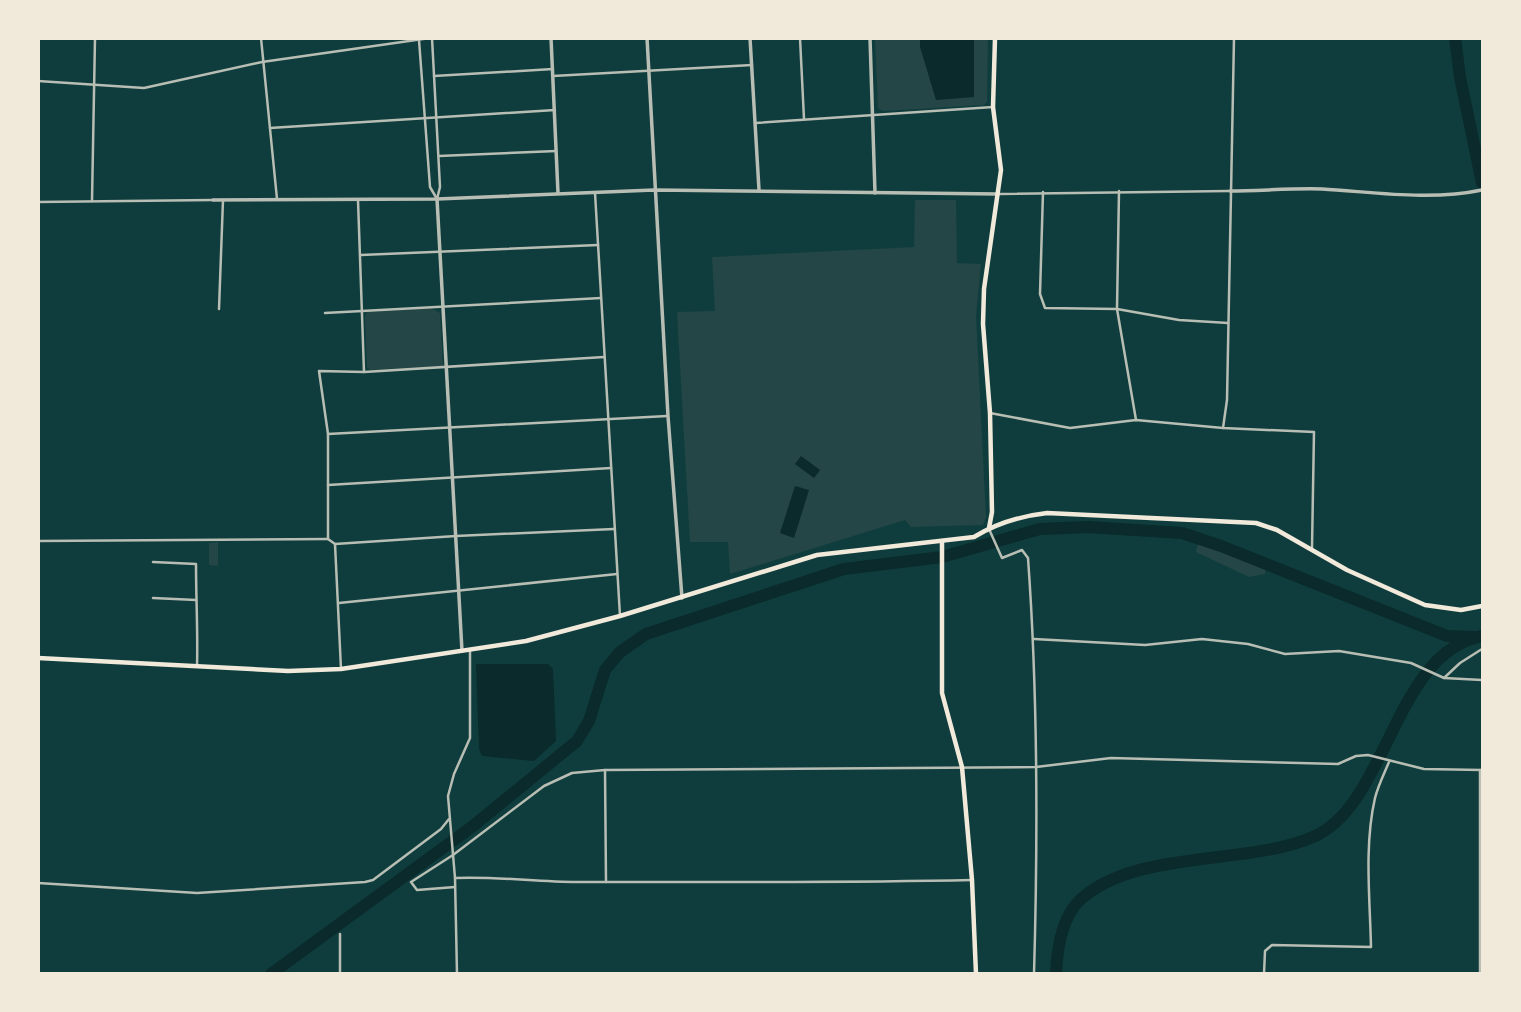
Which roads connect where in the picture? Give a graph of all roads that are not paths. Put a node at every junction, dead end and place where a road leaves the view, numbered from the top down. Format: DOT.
graph roads {
  1 [pos="95,38"];
  2 [pos="261,38"];
  3 [pos="431,38"];
  4 [pos="551,38"];
  5 [pos="647,38"];
  6 [pos="750,38"];
  7 [pos="800,38"];
  8 [pos="870,38"];
  9 [pos="995,38"];
  10 [pos="1234,38"];
  11 [pos="419,39"];
  12 [pos="262,62"];
  13 [pos="751,65"];
  14 [pos="553,69"];
  15 [pos="649,72"];
  16 [pos="434,76"];
  17 [pos="553,76"];
  18 [pos="38,81"];
  19 [pos="95,84"];
  20 [pos="993,107"];
  21 [pos="555,110"];
  22 [pos="872,115"];
  23 [pos="437,117"];
  24 [pos="426,118"];
  25 [pos="804,120"];
  26 [pos="755,123"];
  27 [pos="270,128"];
  28 [pos="556,151"];
  29 [pos="439,156"];
  30 [pos="654,190"];
  31 [pos="1482,190"];
  32 [pos="594,191"];
  33 [pos="759,191"];
  34 [pos="1119,191"];
  35 [pos="1230,191"];
  36 [pos="1043,192"];
  37 [pos="558,193"];
  38 [pos="875,193"];
  39 [pos="998,194"];
  40 [pos="437,199"];
  41 [pos="213,200"];
  42 [pos="223,200"];
  43 [pos="278,200"];
  44 [pos="358,200"];
  45 [pos="92,201"];
  46 [pos="38,202"];
  47 [pos="598,246"];
  48 [pos="440,252"];
  49 [pos="361,255"];
  50 [pos="601,298"];
  51 [pos="442,306"];
  52 [pos="219,309"];
  53 [pos="1117,309"];
  54 [pos="362,311"];
  55 [pos="325,313"];
  56 [pos="1228,323"];
  57 [pos="604,357"];
  58 [pos="445,367"];
  59 [pos="364,372"];
  60 [pos="990,412"];
  61 [pos="668,415"];
  62 [pos="608,419"];
  63 [pos="1136,420"];
  64 [pos="450,427"];
  65 [pos="1223,428"];
  66 [pos="328,434"];
  67 [pos="611,468"];
  68 [pos="453,478"];
  69 [pos="328,485"];
  70 [pos="615,529"];
  71 [pos="990,531"];
  72 [pos="456,536"];
  73 [pos="328,539"];
  74 [pos="38,541"];
  75 [pos="335,544"];
  76 [pos="943,545"];
  77 [pos="1311,548"];
  78 [pos="153,562"];
  79 [pos="617,574"];
  80 [pos="459,592"];
  81 [pos="153,598"];
  82 [pos="682,598"];
  83 [pos="196,600"];
  84 [pos="337,603"];
  85 [pos="1482,606"];
  86 [pos="620,616"];
  87 [pos="1034,639"];
  88 [pos="1482,649"];
  89 [pos="470,650"];
  90 [pos="462,651"];
  91 [pos="38,658"];
  92 [pos="197,666"];
  93 [pos="341,669"];
  94 [pos="1443,678"];
  95 [pos="1482,680"];
  96 [pos="1387,761"];
  97 [pos="962,767"];
  98 [pos="1036,767"];
  99 [pos="605,770"];
  100 [pos="1481,770"];
  101 [pos="449,819"];
  102 [pos="453,853"];
  103 [pos="455,878"];
  104 [pos="972,880"];
  105 [pos="606,882"];
  106 [pos="38,883"];
  107 [pos="455,887"];
  108 [pos="340,934"];
  109 [pos="341,974"];
  110 [pos="457,974"];
  111 [pos="976,974"];
  112 [pos="1034,974"];
  113 [pos="1264,974"];
  114 [pos="1480,974"];
  1 -- 19 [label="street"];
  2 -- 12 [label="street"];
  3 -- 11 [label="street"];
  3 -- 16 [label="street"];
  4 -- 14 [label="street"];
  5 -- 15 [label="street"];
  6 -- 13 [label="street"];
  7 -- 25 [label="street"];
  8 -- 22 [label="street"];
  9 -- 20 [label="main road"];
  10 -- 35 [label="street"];
  11 -- 12 [label="street"];
  11 -- 24 [label="street"];
  12 -- 19 [label="street"];
  12 -- 27 [label="street"];
  13 -- 15 [label="street"];
  13 -- 26 [label="street"];
  14 -- 16 [label="street"];
  14 -- 17 [label="street"];
  15 -- 17 [label="street"];
  15 -- 30 [label="street"];
  16 -- 23 [label="street"];
  17 -- 21 [label="street"];
  18 -- 19 [label="street"];
  19 -- 45 [label="street"];
  20 -- 22 [label="street"];
  20 -- 39 [label="main road"];
  21 -- 23 [label="street"];
  21 -- 28 [label="street"];
  22 -- 25 [label="street"];
  22 -- 38 [label="street"];
  23 -- 24 [label="street"];
  23 -- 29 [label="street"];
  24 -- 27 [label="street"];
  24 -- 40 [label="street"];
  25 -- 26 [label="street"];
  26 -- 33 [label="street"];
  27 -- 43 [label="street"];
  28 -- 29 [label="street"];
  28 -- 37 [label="street"];
  29 -- 40 [label="street"];
  30 -- 32 [label="street"];
  30 -- 33 [label="street"];
  30 -- 61 [label="street"];
  31 -- 35 [label="street"];
  32 -- 37 [label="street"];
  32 -- 47 [label="street"];
  33 -- 38 [label="street"];
  34 -- 35 [label="street"];
  34 -- 36 [label="street"];
  34 -- 53 [label="street"];
  35 -- 56 [label="street"];
  36 -- 39 [label="street"];
  36 -- 53 [label="street"];
  37 -- 40 [label="street"];
  38 -- 39 [label="street"];
  39 -- 60 [label="main road"];
  40 -- 44 [label="street"];
  40 -- 48 [label="street"];
  41 -- 42 [label="street"];
  41 -- 45 [label="street"];
  42 -- 43 [label="street"];
  42 -- 52 [label="street"];
  43 -- 44 [label="street"];
  44 -- 49 [label="street"];
  45 -- 46 [label="street"];
  47 -- 48 [label="street"];
  47 -- 50 [label="street"];
  48 -- 49 [label="street"];
  48 -- 51 [label="street"];
  49 -- 54 [label="street"];
  50 -- 51 [label="street"];
  50 -- 57 [label="street"];
  51 -- 54 [label="street"];
  51 -- 58 [label="street"];
  53 -- 56 [label="street"];
  53 -- 63 [label="street"];
  54 -- 55 [label="street"];
  54 -- 59 [label="street"];
  56 -- 65 [label="street"];
  57 -- 58 [label="street"];
  57 -- 62 [label="street"];
  58 -- 59 [label="street"];
  58 -- 64 [label="street"];
  59 -- 66 [label="street"];
  60 -- 63 [label="street"];
  60 -- 71 [label="main road"];
  61 -- 62 [label="street"];
  61 -- 82 [label="street"];
  62 -- 64 [label="street"];
  62 -- 67 [label="street"];
  63 -- 65 [label="street"];
  64 -- 66 [label="street"];
  64 -- 68 [label="street"];
  65 -- 77 [label="street"];
  66 -- 69 [label="street"];
  67 -- 68 [label="street"];
  67 -- 70 [label="street"];
  68 -- 69 [label="street"];
  68 -- 72 [label="street"];
  69 -- 73 [label="street"];
  70 -- 72 [label="street"];
  70 -- 79 [label="street"];
  71 -- 76 [label="main road"];
  71 -- 77 [label="main road"];
  71 -- 87 [label="street"];
  72 -- 75 [label="street"];
  72 -- 80 [label="street"];
  73 -- 74 [label="street"];
  73 -- 75 [label="street"];
  75 -- 84 [label="street"];
  76 -- 82 [label="main road"];
  76 -- 97 [label="main road"];
  77 -- 85 [label="main road"];
  78 -- 83 [label="street"];
  79 -- 80 [label="street"];
  79 -- 86 [label="street"];
  80 -- 84 [label="street"];
  80 -- 90 [label="street"];
  81 -- 83 [label="street"];
  82 -- 86 [label="main road"];
  83 -- 92 [label="street"];
  84 -- 93 [label="street"];
  86 -- 89 [label="main road"];
  87 -- 94 [label="street"];
  87 -- 98 [label="street"];
  88 -- 94 [label="street"];
  89 -- 90 [label="main road"];
  89 -- 101 [label="street"];
  90 -- 93 [label="main road"];
  91 -- 92 [label="main road"];
  92 -- 93 [label="main road"];
  94 -- 95 [label="street"];
  96 -- 98 [label="street"];
  96 -- 100 [label="street"];
  96 -- 113 [label="street"];
  97 -- 98 [label="street"];
  97 -- 99 [label="street"];
  97 -- 104 [label="main road"];
  98 -- 112 [label="street"];
  99 -- 102 [label="street"];
  99 -- 105 [label="street"];
  100 -- 114 [label="street"];
  101 -- 102 [label="street"];
  101 -- 106 [label="street"];
  102 -- 103 [label="street"];
  102 -- 107 [label="street"];
  103 -- 105 [label="street"];
  103 -- 107 [label="street"];
  104 -- 105 [label="street"];
  104 -- 111 [label="main road"];
  107 -- 110 [label="street"];
  108 -- 109 [label="street"];
}
